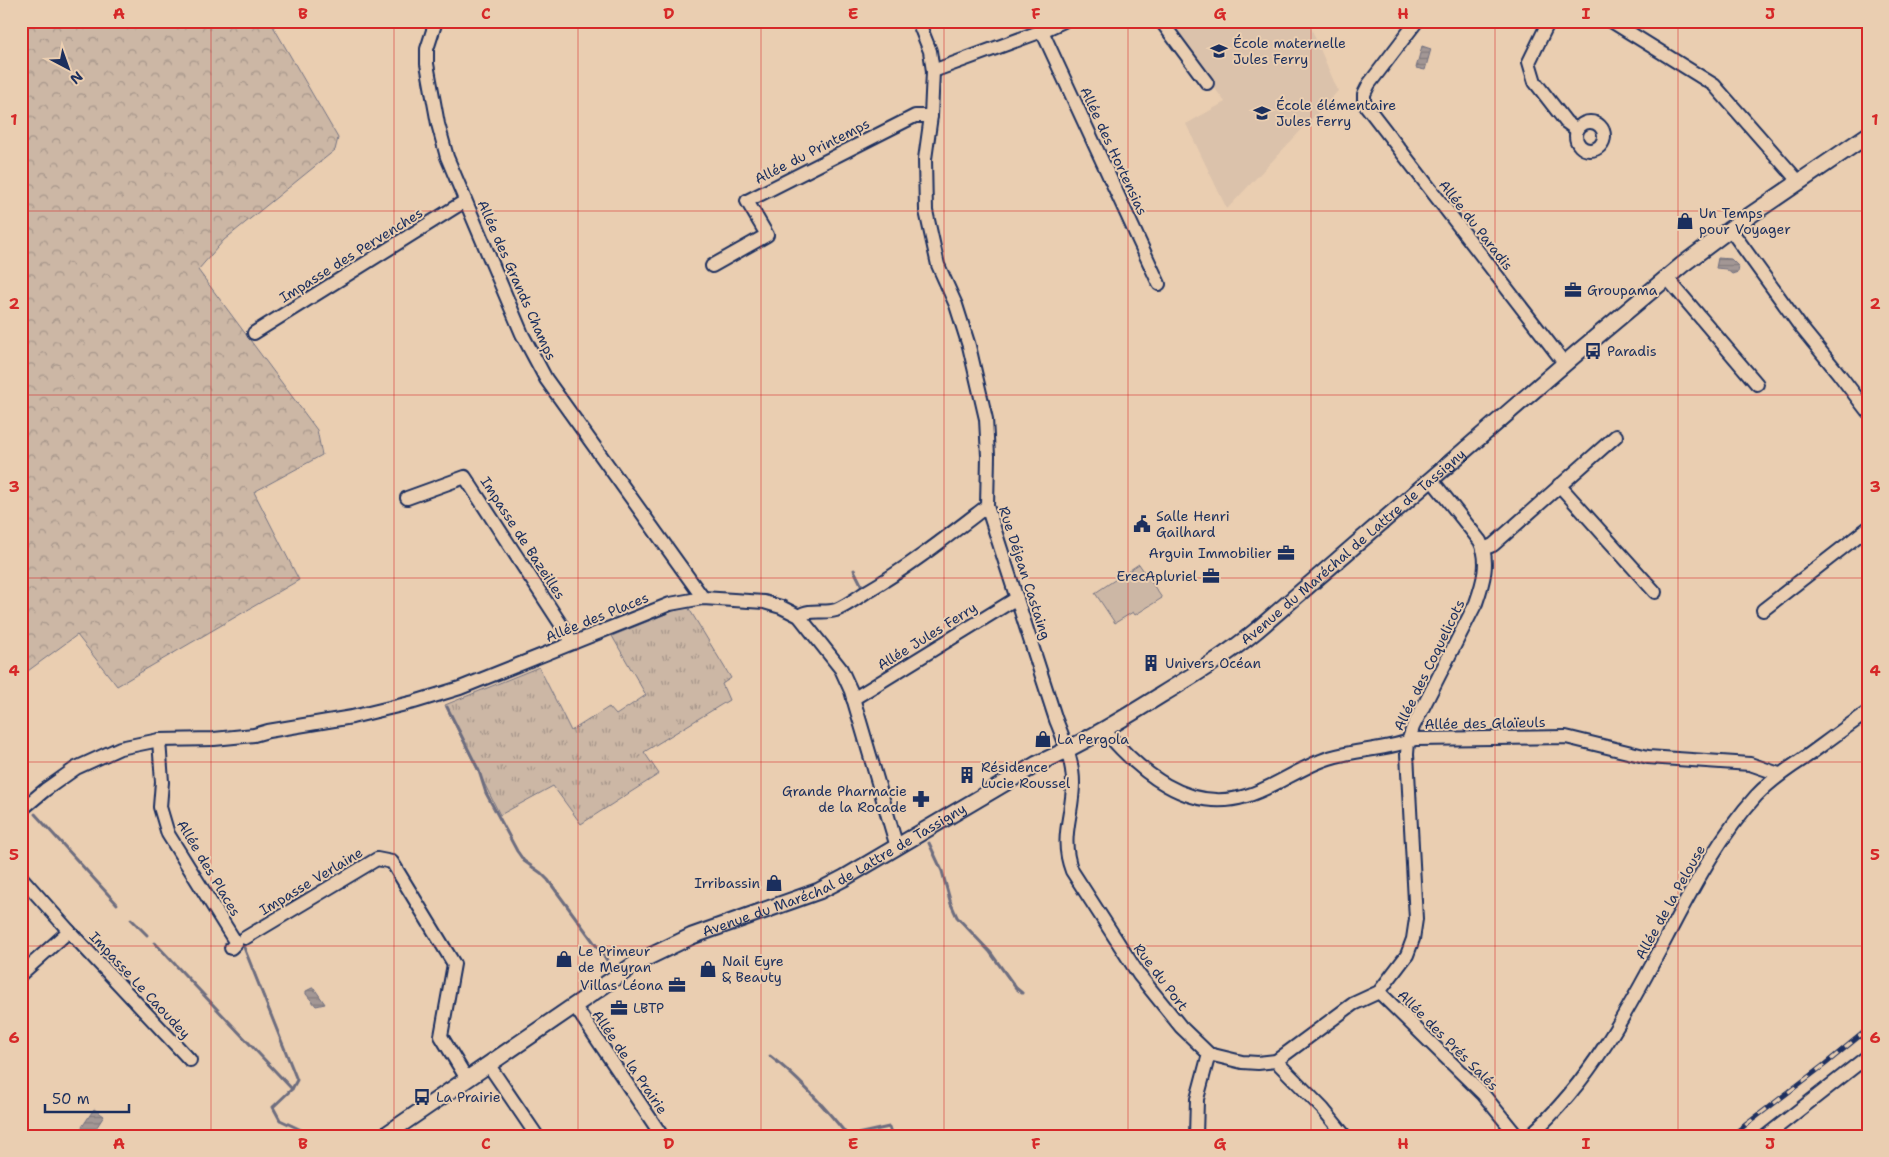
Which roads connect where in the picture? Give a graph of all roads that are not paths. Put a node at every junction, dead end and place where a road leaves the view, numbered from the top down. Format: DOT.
graph roads {
  1 [pos="436,21"];
  2 [pos="918,21"];
  3 [pos="1064,21"];
  4 [pos="1161,21"];
  5 [pos="1417,21"];
  6 [pos="1549,21"];
  7 [pos="1611,21"];
  8 [pos="1042,31"];
  9 [pos="934,71"];
  10 [pos="1207,83"];
  11 [pos="931,116"];
  12 [pos="1577,130"];
  13 [pos="1868,135"];
  14 [pos="1799,182"];
  15 [pos="465,201"];
  16 [pos="1730,229"];
  17 [pos="712,266"];
  18 [pos="1667,278"];
  19 [pos="1159,284"];
  20 [pos="254,333"];
  21 [pos="1565,364"];
  22 [pos="1757,384"];
  23 [pos="1868,412"];
  24 [pos="1616,436"];
  25 [pos="1431,479"];
  26 [pos="1559,485"];
  27 [pos="407,498"];
  28 [pos="987,506"];
  29 [pos="1868,528"];
  30 [pos="1484,549"];
  31 [pos="1655,592"];
  32 [pos="703,598"];
  33 [pos="1017,598"];
  34 [pos="1763,610"];
  35 [pos="799,616"];
  36 [pos="573,643"];
  37 [pos="853,699"];
  38 [pos="1868,712"];
  39 [pos="1104,730"];
  40 [pos="159,740"];
  41 [pos="1408,742"];
  42 [pos="1068,750"];
  43 [pos="1779,774"];
  44 [pos="21,810"];
  45 [pos="896,847"];
  46 [pos="21,876"];
  47 [pos="69,931"];
  48 [pos="245,938"];
  49 [pos="231,948"];
  50 [pos="21,974"];
  51 [pos="1379,992"];
  52 [pos="574,1006"];
  53 [pos="1209,1054"];
  54 [pos="1868,1056"];
  55 [pos="190,1060"];
  56 [pos="1276,1062"];
  57 [pos="488,1064"];
  58 [pos="467,1079"];
  59 [pos="384,1136"];
  60 [pos="537,1136"];
  61 [pos="662,1136"];
  62 [pos="1196,1136"];
  63 [pos="1345,1136"];
  64 [pos="1517,1136"];
  65 [pos="1529,1136"];
  66 [pos="1766,1136"];
  1 -- 15 [label="street, Allée des Grands Champs"];
  2 -- 9 [label="street, Rue Déjean Castaing"];
  3 -- 8 [label="street"];
  4 -- 10 [label="street"];
  5 -- 21 [label="street, Allée du Paradis"];
  6 -- 12 [label="street"];
  7 -- 14 [label="street"];
  8 -- 9 [label="street"];
  8 -- 19 [label="street, Allée des Hortensias"];
  9 -- 11 [label="street, Rue Déjean Castaing"];
  11 -- 17 [label="street, Allée du Printemps"];
  11 -- 28 [label="street, Rue Déjean Castaing"];
  13 -- 14 [label="main road, Avenue du Maréchal de Lattre de Tassigny"];
  14 -- 16 [label="main road, Avenue du Maréchal de Lattre de Tassigny"];
  15 -- 20 [label="street, Impasse des Pervenches"];
  15 -- 32 [label="street, Allée des Grands Champs"];
  16 -- 18 [label="main road, Avenue du Maréchal de Lattre de Tassigny"];
  16 -- 23 [label="street"];
  18 -- 21 [label="main road, Avenue du Maréchal de Lattre de Tassigny"];
  18 -- 22 [label="street"];
  21 -- 25 [label="main road, Avenue du Maréchal de Lattre de Tassigny"];
  24 -- 26 [label="street"];
  25 -- 30 [label="street"];
  25 -- 39 [label="main road, Avenue du Maréchal de Lattre de Tassigny"];
  26 -- 30 [label="street"];
  26 -- 31 [label="street"];
  27 -- 36 [label="street, Impasse de Bazeilles"];
  28 -- 33 [label="street, Rue Déjean Castaing"];
  28 -- 35 [label="street"];
  29 -- 34 [label="street"];
  30 -- 41 [label="street, Allée des Coquelicots"];
  32 -- 35 [label="street, Allée des Places"];
  32 -- 36 [label="street, Allée des Places"];
  33 -- 37 [label="street, Allée Jules Ferry"];
  33 -- 42 [label="street, Rue Déjean Castaing"];
  35 -- 37 [label="street, Allée des Places"];
  36 -- 40 [label="street, Allée des Places"];
  37 -- 45 [label="street, Allée des Places"];
  38 -- 43 [label="street, Allée de la Pelouse"];
  39 -- 41 [label="street, Allée des Glaïeuls"];
  39 -- 42 [label="main road, Avenue du Maréchal de Lattre de Tassigny"];
  40 -- 44 [label="street, Allée des Places"];
  40 -- 49 [label="street, Allée des Places"];
  41 -- 43 [label="street, Allée des Glaïeuls"];
  41 -- 51 [label="street, Allée des Coquelicots"];
  42 -- 45 [label="main road, Avenue du Maréchal de Lattre de Tassigny"];
  42 -- 53 [label="street, Rue du Port"];
  43 -- 65 [label="street, Allée de la Pelouse"];
  45 -- 52 [label="main road, Avenue du Maréchal de Lattre de Tassigny"];
  46 -- 47 [label="street, Impasse Le Caoudey"];
  47 -- 50 [label="street, Impasse Le Caoudey"];
  47 -- 55 [label="street, Impasse Le Caoudey"];
  48 -- 58 [label="street, Impasse Verlaine"];
  51 -- 56 [label="street, Allée des Prés Salés"];
  51 -- 64 [label="street, Allée des Prés Salés"];
  52 -- 57 [label="main road, Avenue du Maréchal de Lattre de Tassigny"];
  52 -- 61 [label="street, Allée de la Prairie"];
  53 -- 56 [label="street"];
  53 -- 62 [label="street"];
  54 -- 66 [label="street"];
  56 -- 63 [label="street"];
  57 -- 58 [label="main road, Avenue du Maréchal de Lattre de Tassigny"];
  57 -- 60 [label="street"];
  58 -- 59 [label="main road, Avenue du Maréchal de Lattre de Tassigny"];
}
